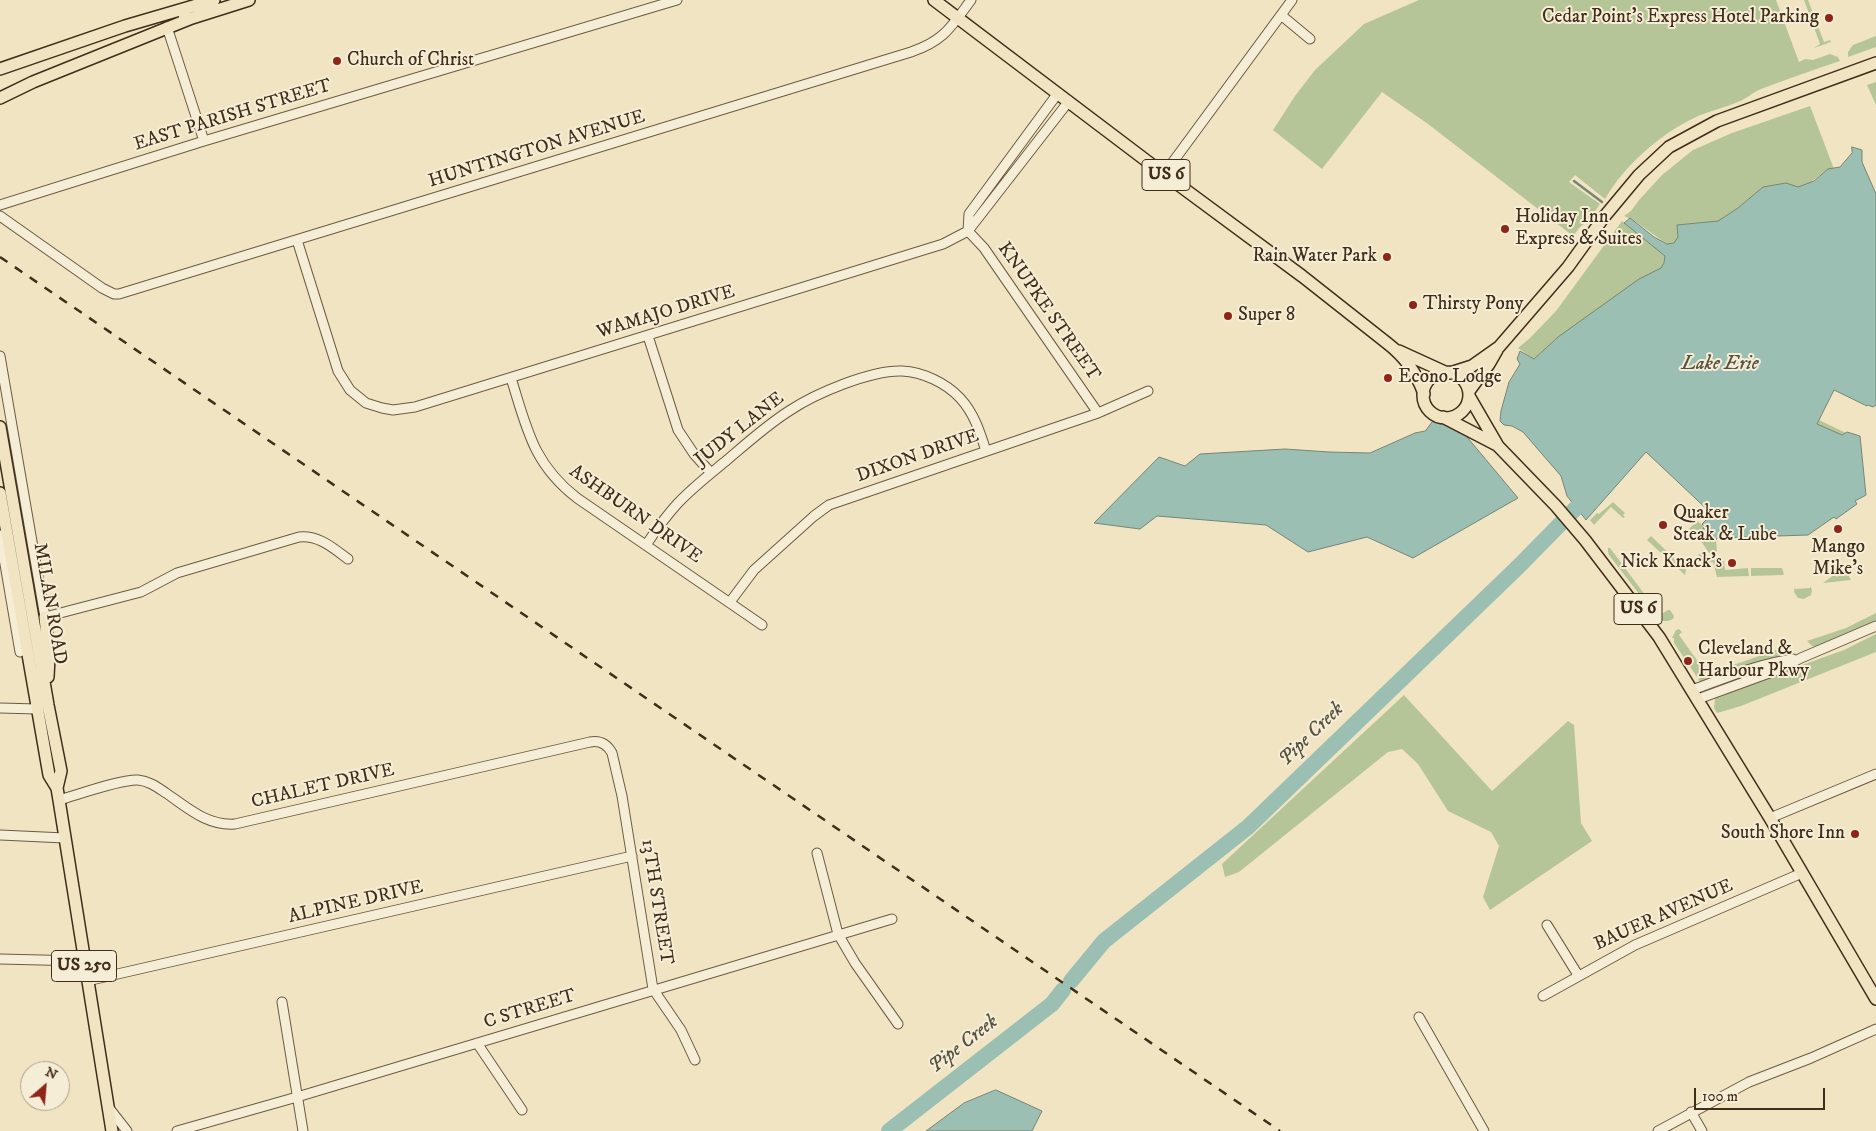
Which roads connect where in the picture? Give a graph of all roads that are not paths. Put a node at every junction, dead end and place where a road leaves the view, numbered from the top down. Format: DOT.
graph roads {
  1 [pos="214,0"];
  2 [pos="249,0"];
  3 [pos="677,0"];
  4 [pos="934,0"];
  5 [pos="971,0"];
  6 [pos="1292,0"];
  7 [pos="1281,16"];
  8 [pos="192,18"];
  9 [pos="958,18"];
  10 [pos="125,26"];
  11 [pos="167,27"];
  12 [pos="1310,39"];
  13 [pos="1876,63"];
  14 [pos="0,69"];
  15 [pos="1058,93"];
  16 [pos="4,95"];
  17 [pos="1068,101"];
  18 [pos="204,141"];
  19 [pos="1164,174"];
  20 [pos="0,205"];
  21 [pos="0,216"];
  22 [pos="968,232"];
  23 [pos="297,240"];
  24 [pos="648,336"];
  25 [pos="1500,347"];
  26 [pos="1397,351"];
  27 [pos="0,356"];
  28 [pos="1448,373"];
  29 [pos="511,378"];
  30 [pos="1148,391"];
  31 [pos="1469,393"];
  32 [pos="1424,394"];
  33 [pos="1098,413"];
  34 [pos="1443,417"];
  35 [pos="0,426"];
  36 [pos="1498,446"];
  37 [pos="986,452"];
  38 [pos="711,473"];
  39 [pos="0,493"];
  40 [pos="0,535"];
  41 [pos="646,545"];
  42 [pos="348,559"];
  43 [pos="5,589"];
  44 [pos="730,602"];
  45 [pos="45,617"];
  46 [pos="762,625"];
  47 [pos="1876,626"];
  48 [pos="20,652"];
  49 [pos="46,694"];
  50 [pos="1695,694"];
  51 [pos="0,708"];
  52 [pos="37,709"];
  53 [pos="603,743"];
  54 [pos="1876,774"];
  55 [pos="57,788"];
  56 [pos="59,800"];
  57 [pos="1770,818"];
  58 [pos="0,834"];
  59 [pos="65,838"];
  60 [pos="817,853"];
  61 [pos="632,856"];
  62 [pos="1802,873"];
  63 [pos="892,919"];
  64 [pos="1547,925"];
  65 [pos="838,934"];
  66 [pos="0,959"];
  67 [pos="83,961"];
  68 [pos="1578,975"];
  69 [pos="87,981"];
  70 [pos="653,989"];
  71 [pos="1543,996"];
  72 [pos="1876,999"];
  73 [pos="282,1002"];
  74 [pos="1419,1017"];
  75 [pos="898,1024"];
  76 [pos="1876,1029"];
  77 [pos="477,1043"];
  78 [pos="695,1060"];
  79 [pos="296,1097"];
  80 [pos="108,1106"];
  81 [pos="522,1110"];
  82 [pos="1691,1112"];
  83 [pos="112,1131"];
  84 [pos="127,1131"];
  85 [pos="178,1131"];
  86 [pos="303,1131"];
  87 [pos="1484,1131"];
  88 [pos="1658,1131"];
  89 [pos="1702,1131"];
  1 -- 10 [label="main road"];
  2 -- 8 [label="main road"];
  3 -- 18 [label="street, EAST PARISH STREET"];
  4 -- 9 [label="main road, US 6"];
  5 -- 9 [label="street, HUNTINGTON AVENUE"];
  6 -- 7 [label="street"];
  7 -- 12 [label="street"];
  7 -- 19 [label="street"];
  8 -- 10 [label="main road"];
  8 -- 11 [label="main road"];
  9 -- 15 [label="main road, US 6"];
  9 -- 23 [label="street, HUNTINGTON AVENUE"];
  10 -- 14 [label="main road"];
  11 -- 16 [label="main road"];
  11 -- 18 [label="street"];
  13 -- 25 [label="main road"];
  15 -- 17 [label="main road, US 6"];
  15 -- 22 [label="street"];
  17 -- 19 [label="main road, US 6"];
  17 -- 22 [label="street"];
  18 -- 20 [label="street, EAST PARISH STREET"];
  19 -- 26 [label="main road, US 6"];
  21 -- 23 [label="street, HUNTINGTON AVENUE"];
  22 -- 24 [label="street, WAMAJO DRIVE"];
  22 -- 33 [label="street, KNUPKE STREET"];
  23 -- 29 [label="street, WAMAJO DRIVE"];
  24 -- 29 [label="street, WAMAJO DRIVE"];
  24 -- 38 [label="street"];
  25 -- 28 [label="main road"];
  25 -- 31 [label="main road"];
  26 -- 28 [label="main road, US 6"];
  26 -- 32 [label="main road, US 6"];
  27 -- 45 [label="street, MILAN ROAD"];
  28 -- 31 [label="main road"];
  28 -- 32 [label="main road"];
  29 -- 41 [label="street, ASHBURN DRIVE"];
  30 -- 33 [label="street, DIXON DRIVE"];
  31 -- 34 [label="main road"];
  31 -- 36 [label="main road, US 6"];
  32 -- 34 [label="main road"];
  33 -- 37 [label="street, DIXON DRIVE"];
  34 -- 36 [label="main road, US 6"];
  35 -- 49 [label="main road, MILAN ROAD / US 250"];
  36 -- 50 [label="main road, US 6"];
  37 -- 38 [label="street, JUDY LANE"];
  37 -- 44 [label="street, DIXON DRIVE"];
  38 -- 41 [label="street, JUDY LANE"];
  39 -- 52 [label="main road, MILAN ROAD / US 250"];
  40 -- 43 [label="street, MILAN ROAD"];
  41 -- 44 [label="street, ASHBURN DRIVE"];
  42 -- 45 [label="street"];
  43 -- 48 [label="street, MILAN ROAD"];
  44 -- 46 [label="street, ASHBURN DRIVE"];
  45 -- 49 [label="main road"];
  47 -- 50 [label="street"];
  48 -- 52 [label="main road"];
  49 -- 55 [label="main road, MILAN ROAD / US 250"];
  50 -- 57 [label="main road, US 6"];
  51 -- 52 [label="street"];
  52 -- 55 [label="main road, MILAN ROAD / US 250"];
  53 -- 56 [label="street, CHALET DRIVE"];
  53 -- 61 [label="street, 13TH STREET"];
  54 -- 57 [label="street"];
  55 -- 56 [label="main road, MILAN ROAD / US 250"];
  56 -- 59 [label="main road, MILAN ROAD / US 250"];
  57 -- 62 [label="main road, US 6"];
  58 -- 59 [label="street"];
  59 -- 67 [label="main road, MILAN ROAD / US 250"];
  60 -- 65 [label="street"];
  61 -- 69 [label="street, ALPINE DRIVE"];
  61 -- 70 [label="street, 13TH STREET"];
  62 -- 68 [label="street, BAUER AVENUE"];
  62 -- 72 [label="main road, US 6"];
  63 -- 65 [label="street, C STREET"];
  64 -- 68 [label="street"];
  65 -- 70 [label="street, C STREET"];
  65 -- 75 [label="street"];
  66 -- 67 [label="street"];
  67 -- 69 [label="main road, MILAN ROAD / US 250"];
  68 -- 71 [label="street, BAUER AVENUE"];
  69 -- 80 [label="main road, MILAN ROAD / US 250"];
  70 -- 77 [label="street, C STREET"];
  70 -- 78 [label="street, 13TH STREET"];
  73 -- 79 [label="street"];
  74 -- 87 [label="street"];
  76 -- 82 [label="street"];
  77 -- 79 [label="street, C STREET"];
  77 -- 81 [label="street"];
  79 -- 85 [label="street, C STREET"];
  79 -- 86 [label="street"];
  80 -- 83 [label="main road, MILAN ROAD / US 250"];
  80 -- 84 [label="street"];
  82 -- 88 [label="street"];
  82 -- 89 [label="street"];
}
